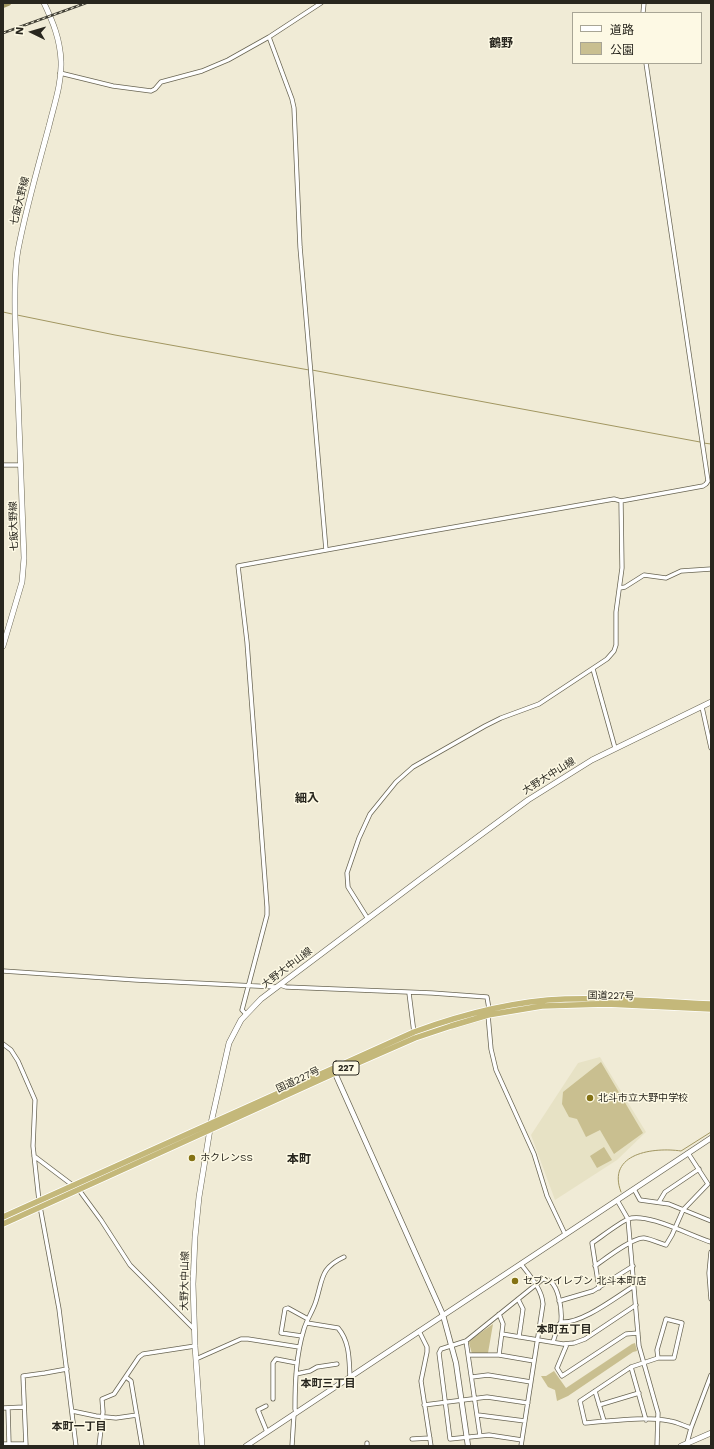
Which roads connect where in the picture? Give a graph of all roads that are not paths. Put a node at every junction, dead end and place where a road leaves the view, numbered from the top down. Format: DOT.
graph roads {
  1 [pos="44,3"];
  2 [pos="321,3"];
  3 [pos="269,37"];
  4 [pos="646,64"];
  5 [pos="60,73"];
  6 [pos="3,465"];
  7 [pos="20,465"];
  8 [pos="621,501"];
  9 [pos="326,550"];
  10 [pos="711,569"];
  11 [pos="620,588"];
  12 [pos="3,646"];
  13 [pos="592,669"];
  14 [pos="711,702"];
  15 [pos="702,706"];
  16 [pos="615,748"];
  17 [pos="711,748"];
  18 [pos="368,919"];
  19 [pos="3,971"];
  20 [pos="249,985"];
  21 [pos="279,986"];
  22 [pos="409,992"];
  23 [pos="711,1004"];
  24 [pos="711,1009"];
  25 [pos="488,1012"];
  26 [pos="246,1014"];
  27 [pos="415,1035"];
  28 [pos="3,1044"];
  29 [pos="334,1070"];
  30 [pos="211,1123"];
  31 [pos="209,1130"];
  32 [pos="711,1138"];
  33 [pos="688,1153"];
  34 [pos="34,1156"];
  35 [pos="699,1169"];
  36 [pos="74,1186"];
  37 [pos="79,1190"];
  38 [pos="634,1190"];
  39 [pos="617,1200"];
  40 [pos="659,1202"];
  41 [pos="40,1204"];
  42 [pos="683,1210"];
  43 [pos="3,1217"];
  44 [pos="628,1219"];
  45 [pos="711,1221"];
  46 [pos="3,1224"];
  47 [pos="675,1228"];
  48 [pos="565,1234"];
  49 [pos="631,1242"];
  50 [pos="711,1242"];
  51 [pos="711,1252"];
  52 [pos="344,1257"];
  53 [pos="521,1264"];
  54 [pos="595,1266"];
  55 [pos="633,1266"];
  56 [pos="536,1284"];
  57 [pos="634,1286"];
  58 [pos="599,1288"];
  59 [pos="518,1299"];
  60 [pos="711,1299"];
  61 [pos="559,1301"];
  62 [pos="636,1305"];
  63 [pos="499,1314"];
  64 [pos="443,1315"];
  65 [pos="307,1321"];
  66 [pos="561,1322"];
  67 [pos="194,1329"];
  68 [pos="419,1331"];
  69 [pos="638,1333"];
  70 [pos="502,1334"];
  71 [pos="302,1336"];
  72 [pos="519,1337"];
  73 [pos="537,1340"];
  74 [pos="466,1341"];
  75 [pos="553,1342"];
  76 [pos="567,1344"];
  77 [pos="452,1345"];
  78 [pos="195,1346"];
  79 [pos="299,1347"];
  80 [pos="468,1355"];
  81 [pos="499,1355"];
  82 [pos="658,1358"];
  83 [pos="196,1359"];
  84 [pos="534,1361"];
  85 [pos="297,1362"];
  86 [pos="644,1363"];
  87 [pos="337,1364"];
  88 [pos="631,1367"];
  89 [pos="67,1369"];
  90 [pos="296,1374"];
  91 [pos="711,1375"];
  92 [pos="126,1377"];
  93 [pos="350,1377"];
  94 [pos="472,1377"];
  95 [pos="531,1382"];
  96 [pos="595,1391"];
  97 [pos="639,1393"];
  98 [pos="475,1398"];
  99 [pos="273,1399"];
  100 [pos="461,1400"];
  101 [pos="445,1402"];
  102 [pos="528,1403"];
  103 [pos="424,1405"];
  104 [pos="599,1405"];
  105 [pos="266,1406"];
  106 [pos="24,1407"];
  107 [pos="3,1408"];
  108 [pos="8,1408"];
  109 [pos="72,1411"];
  110 [pos="295,1413"];
  111 [pos="138,1415"];
  112 [pos="478,1415"];
  113 [pos="102,1417"];
  114 [pos="646,1420"];
  115 [pos="658,1420"];
  116 [pos="525,1421"];
  117 [pos="604,1421"];
  118 [pos="691,1428"];
  119 [pos="267,1432"];
  120 [pos="711,1433"];
  121 [pos="480,1436"];
  122 [pos="467,1437"];
  123 [pos="430,1438"];
  124 [pos="412,1439"];
  125 [pos="522,1440"];
  126 [pos="687,1443"];
  127 [pos="3,1444"];
  128 [pos="9,1444"];
  129 [pos="26,1445"];
  130 [pos="76,1446"];
  131 [pos="99,1446"];
  132 [pos="142,1446"];
  133 [pos="202,1446"];
  134 [pos="246,1446"];
  135 [pos="292,1446"];
  136 [pos="430,1446"];
  137 [pos="468,1446"];
  138 [pos="521,1446"];
  139 [pos="657,1446"];
  140 [pos="681,1446"];
  1 -- 5 [label="main road, 七飯大野線"];
  2 -- 3 [label="street"];
  3 -- 5 [label="street"];
  3 -- 9 [label="street"];
  4 -- 8 [label="street"];
  5 -- 7 [label="main road, 七飯大野線"];
  6 -- 7 [label="street"];
  7 -- 12 [label="main road, 七飯大野線"];
  8 -- 9 [label="street"];
  8 -- 11 [label="street"];
  9 -- 20 [label="street"];
  10 -- 11 [label="street"];
  11 -- 13 [label="street"];
  13 -- 16 [label="street"];
  13 -- 18 [label="street"];
  14 -- 15 [label="main road, 大野大中山線"];
  15 -- 16 [label="main road, 大野大中山線"];
  15 -- 17 [label="street"];
  16 -- 18 [label="main road, 大野大中山線"];
  18 -- 21 [label="main road, 大野大中山線"];
  19 -- 20 [label="street"];
  20 -- 21 [label="street"];
  20 -- 26 [label="street"];
  21 -- 22 [label="street"];
  21 -- 26 [label="main road, 大野大中山線"];
  22 -- 25 [label="street"];
  22 -- 27 [label="street"];
  23 -- 25 [label="highway, 国道227号 / 227"];
  24 -- 25 [label="highway, 国道227号 / 227"];
  25 -- 27 [label="highway, 国道227号 / 227"];
  25 -- 48 [label="street"];
  26 -- 30 [label="main road, 大野大中山線"];
  27 -- 29 [label="highway, 国道227号 / 227"];
  28 -- 34 [label="street"];
  29 -- 30 [label="highway, 国道227号 / 227"];
  29 -- 31 [label="highway, 国道227号 / 227"];
  29 -- 64 [label="street"];
  30 -- 31 [label="main road, 大野大中山線"];
  30 -- 36 [label="highway, 国道227号 / 227"];
  31 -- 37 [label="highway, 国道227号 / 227"];
  31 -- 67 [label="main road, 大野大中山線"];
  32 -- 33 [label="street"];
  33 -- 35 [label="street"];
  33 -- 38 [label="street"];
  34 -- 36 [label="street"];
  34 -- 41 [label="street"];
  35 -- 40 [label="street"];
  35 -- 42 [label="street"];
  36 -- 37 [label="street"];
  36 -- 41 [label="highway, 国道227号 / 227"];
  37 -- 41 [label="highway, 国道227号 / 227"];
  37 -- 67 [label="street"];
  38 -- 39 [label="street"];
  38 -- 40 [label="street"];
  39 -- 44 [label="street"];
  39 -- 48 [label="street"];
  40 -- 42 [label="street"];
  41 -- 43 [label="highway, 国道227号 / 227"];
  41 -- 46 [label="highway, 国道227号 / 227"];
  41 -- 89 [label="street"];
  42 -- 45 [label="street"];
  42 -- 47 [label="street"];
  44 -- 47 [label="street"];
  44 -- 49 [label="street"];
  44 -- 54 [label="street"];
  47 -- 49 [label="street"];
  47 -- 50 [label="street"];
  48 -- 53 [label="street"];
  49 -- 54 [label="street"];
  49 -- 55 [label="street"];
  51 -- 60 [label="street"];
  52 -- 65 [label="street"];
  53 -- 56 [label="street"];
  53 -- 64 [label="street"];
  54 -- 58 [label="street"];
  55 -- 57 [label="street"];
  55 -- 58 [label="street"];
  56 -- 59 [label="street"];
  56 -- 61 [label="street"];
  56 -- 73 [label="street"];
  57 -- 62 [label="street"];
  57 -- 66 [label="street"];
  58 -- 61 [label="street"];
  59 -- 63 [label="street"];
  59 -- 72 [label="street"];
  61 -- 66 [label="street"];
  62 -- 69 [label="street"];
  62 -- 76 [label="street"];
  63 -- 70 [label="street"];
  63 -- 74 [label="street"];
  64 -- 68 [label="street"];
  64 -- 77 [label="street"];
  65 -- 71 [label="street"];
  65 -- 71 [label="street"];
  65 -- 93 [label="street"];
  66 -- 75 [label="street"];
  67 -- 78 [label="main road, 大野大中山線"];
  68 -- 93 [label="street"];
  68 -- 103 [label="street"];
  69 -- 76 [label="street"];
  69 -- 86 [label="street"];
  70 -- 72 [label="street"];
  70 -- 81 [label="street"];
  71 -- 79 [label="street"];
  72 -- 73 [label="street"];
  73 -- 75 [label="street"];
  73 -- 84 [label="street"];
  74 -- 77 [label="street"];
  74 -- 80 [label="street"];
  75 -- 76 [label="street"];
  77 -- 100 [label="street"];
  77 -- 101 [label="street"];
  78 -- 83 [label="main road, 大野大中山線"];
  78 -- 92 [label="street"];
  79 -- 83 [label="street"];
  79 -- 85 [label="street"];
  80 -- 81 [label="street"];
  80 -- 94 [label="street"];
  81 -- 84 [label="street"];
  82 -- 82 [label="street"];
  82 -- 86 [label="street"];
  83 -- 133 [label="main road, 大野大中山線"];
  84 -- 95 [label="street"];
  85 -- 90 [label="street"];
  85 -- 99 [label="street"];
  86 -- 88 [label="street"];
  86 -- 115 [label="street"];
  87 -- 90 [label="street"];
  88 -- 96 [label="street"];
  88 -- 97 [label="street"];
  89 -- 106 [label="street"];
  89 -- 109 [label="street"];
  90 -- 110 [label="street"];
  91 -- 118 [label="street"];
  92 -- 111 [label="street"];
  92 -- 113 [label="street"];
  93 -- 110 [label="street"];
  94 -- 95 [label="street"];
  94 -- 98 [label="street"];
  95 -- 102 [label="street"];
  96 -- 104 [label="street"];
  96 -- 117 [label="street"];
  97 -- 104 [label="street"];
  97 -- 114 [label="street"];
  98 -- 100 [label="street"];
  98 -- 102 [label="street"];
  98 -- 112 [label="street"];
  100 -- 101 [label="street"];
  100 -- 122 [label="street"];
  101 -- 103 [label="street"];
  101 -- 122 [label="street"];
  102 -- 116 [label="street"];
  103 -- 123 [label="street"];
  104 -- 117 [label="street"];
  105 -- 119 [label="street"];
  106 -- 108 [label="street"];
  106 -- 129 [label="street"];
  107 -- 108 [label="street"];
  108 -- 128 [label="street"];
  109 -- 113 [label="street"];
  109 -- 130 [label="street"];
  110 -- 119 [label="street"];
  110 -- 135 [label="street"];
  111 -- 113 [label="street"];
  111 -- 132 [label="street"];
  112 -- 116 [label="street"];
  112 -- 121 [label="street"];
  113 -- 131 [label="street"];
  114 -- 115 [label="street"];
  114 -- 117 [label="street"];
  115 -- 118 [label="street"];
  115 -- 139 [label="street"];
  116 -- 125 [label="street"];
  118 -- 126 [label="street"];
  119 -- 134 [label="street"];
  120 -- 126 [label="main road"];
  121 -- 122 [label="street"];
  121 -- 125 [label="street"];
  122 -- 137 [label="street"];
  123 -- 124 [label="street"];
  123 -- 136 [label="street"];
  125 -- 138 [label="street"];
  126 -- 140 [label="main road"];
  127 -- 128 [label="street"];
  128 -- 129 [label="street"];
}
